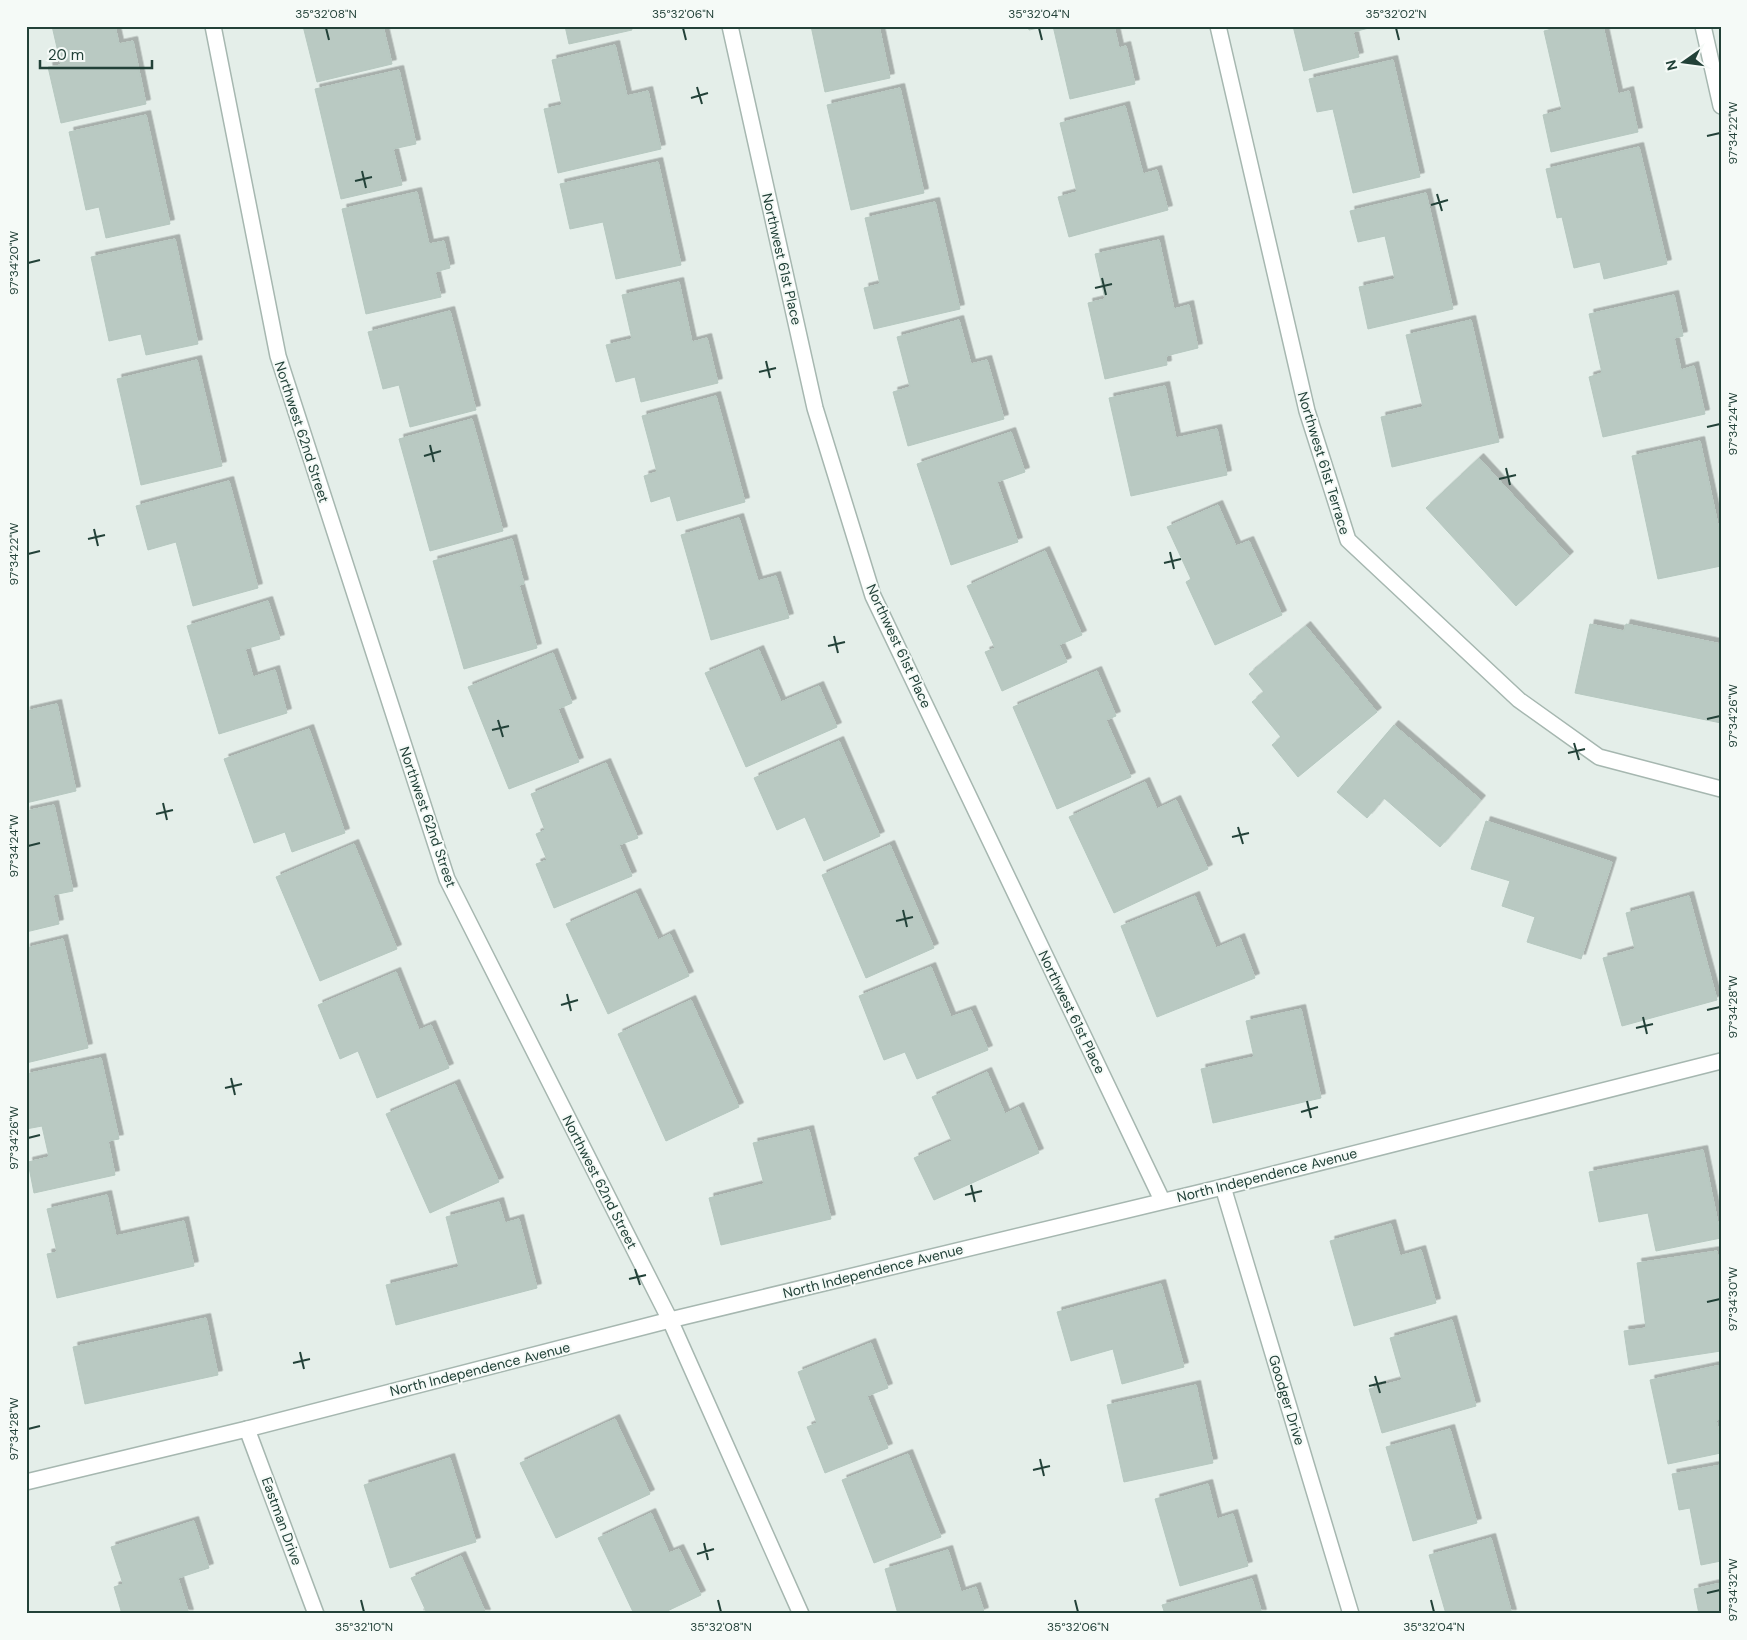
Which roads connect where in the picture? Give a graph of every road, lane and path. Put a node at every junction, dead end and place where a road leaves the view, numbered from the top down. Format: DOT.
graph roads {
  1 [pos="213,26"];
  2 [pos="730,26"];
  3 [pos="1218,26"];
  4 [pos="1703,26"];
  5 [pos="1721,106"];
  6 [pos="1721,789"];
  7 [pos="1721,1060"];
  8 [pos="1223,1187"];
  9 [pos="1162,1200"];
  10 [pos="670,1320"];
  11 [pos="247,1429"];
  12 [pos="26,1482"];
  13 [pos="316,1614"];
  14 [pos="801,1614"];
  15 [pos="1351,1614"];
  1 -- 10 [label="street, Northwest 62nd Street"];
  2 -- 9 [label="street, Northwest 61st Place"];
  3 -- 6 [label="street, Northwest 61st Terrace"];
  4 -- 5 [label="street"];
  7 -- 8 [label="street, North Independence Avenue"];
  8 -- 9 [label="street, North Independence Avenue"];
  8 -- 15 [label="street, Goodger Drive"];
  9 -- 10 [label="street, North Independence Avenue"];
  10 -- 11 [label="street, North Independence Avenue"];
  10 -- 14 [label="street, Northwest 62nd Street"];
  11 -- 12 [label="street, North Independence Avenue"];
  11 -- 13 [label="street, Eastman Drive"];
}
